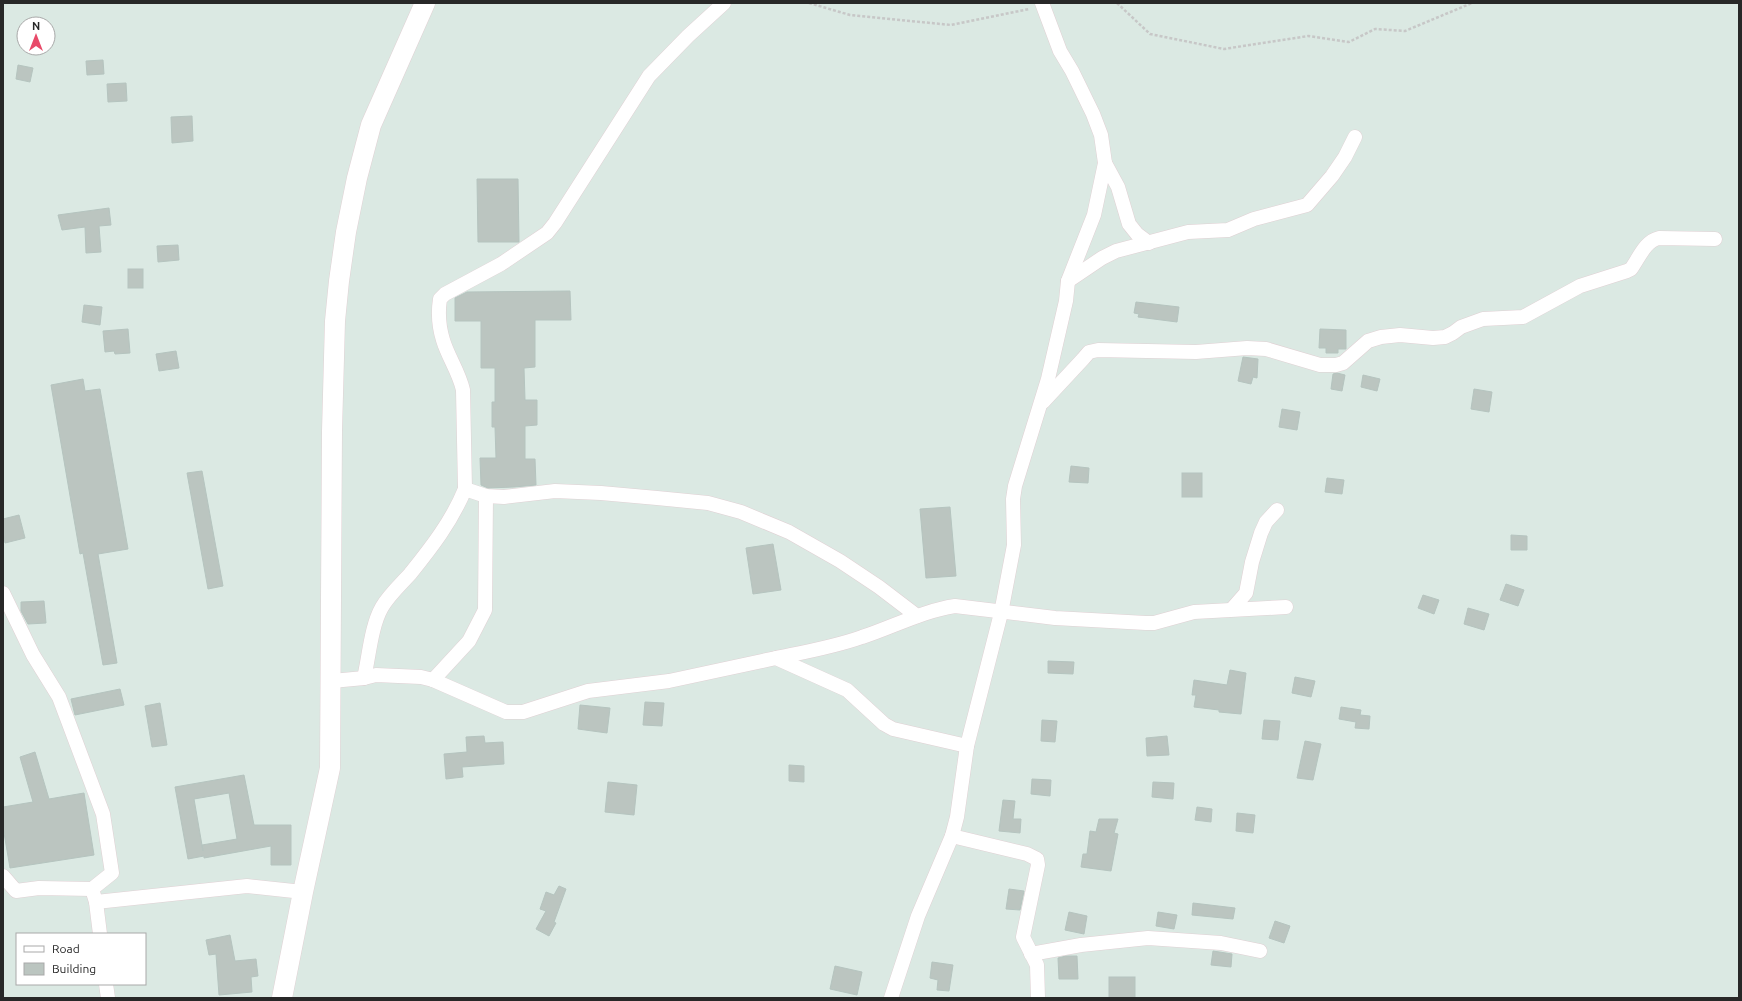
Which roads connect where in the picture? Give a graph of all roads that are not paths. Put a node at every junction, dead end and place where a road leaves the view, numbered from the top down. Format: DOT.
graph roads {
  1 [pos="424,3"];
  2 [pos="724,3"];
  3 [pos="1043,4"];
  4 [pos="1355,136"];
  5 [pos="1105,163"];
  6 [pos="1715,239"];
  7 [pos="1149,244"];
  8 [pos="1068,281"];
  9 [pos="1040,407"];
  10 [pos="465,489"];
  11 [pos="486,496"];
  12 [pos="1277,510"];
  13 [pos="3,593"];
  14 [pos="1286,607"];
  15 [pos="1232,609"];
  16 [pos="1001,612"];
  17 [pos="917,616"];
  18 [pos="776,658"];
  19 [pos="364,678"];
  20 [pos="433,680"];
  21 [pos="332,681"];
  22 [pos="967,746"];
  23 [pos="952,836"];
  24 [pos="3,876"];
  25 [pos="303,892"];
  26 [pos="94,896"];
  27 [pos="100,933"];
  28 [pos="1260,952"];
  29 [pos="1031,954"];
  30 [pos="106,985"];
  31 [pos="108,998"];
  32 [pos="282,998"];
  33 [pos="891,998"];
  34 [pos="1038,998"];
  1 -- 21 [label="main road"];
  2 -- 10 [label="street"];
  3 -- 5 [label="street"];
  4 -- 7 [label="street"];
  5 -- 7 [label="street"];
  5 -- 8 [label="street"];
  6 -- 9 [label="street"];
  7 -- 8 [label="street"];
  8 -- 9 [label="street"];
  9 -- 16 [label="street"];
  10 -- 11 [label="street"];
  10 -- 19 [label="street"];
  11 -- 17 [label="street"];
  11 -- 20 [label="street"];
  12 -- 15 [label="street"];
  13 -- 26 [label="street"];
  14 -- 15 [label="street"];
  15 -- 16 [label="street"];
  16 -- 17 [label="street"];
  16 -- 22 [label="street"];
  17 -- 18 [label="street"];
  18 -- 20 [label="street"];
  18 -- 22 [label="street"];
  19 -- 20 [label="street"];
  19 -- 21 [label="street"];
  21 -- 25 [label="main road"];
  22 -- 23 [label="street"];
  23 -- 29 [label="street"];
  23 -- 33 [label="street"];
  24 -- 26 [label="street"];
  25 -- 26 [label="street"];
  25 -- 32 [label="main road"];
  26 -- 27 [label="street"];
  28 -- 29 [label="street"];
  29 -- 34 [label="street"];
  30 -- 31 [label="street"];
}
